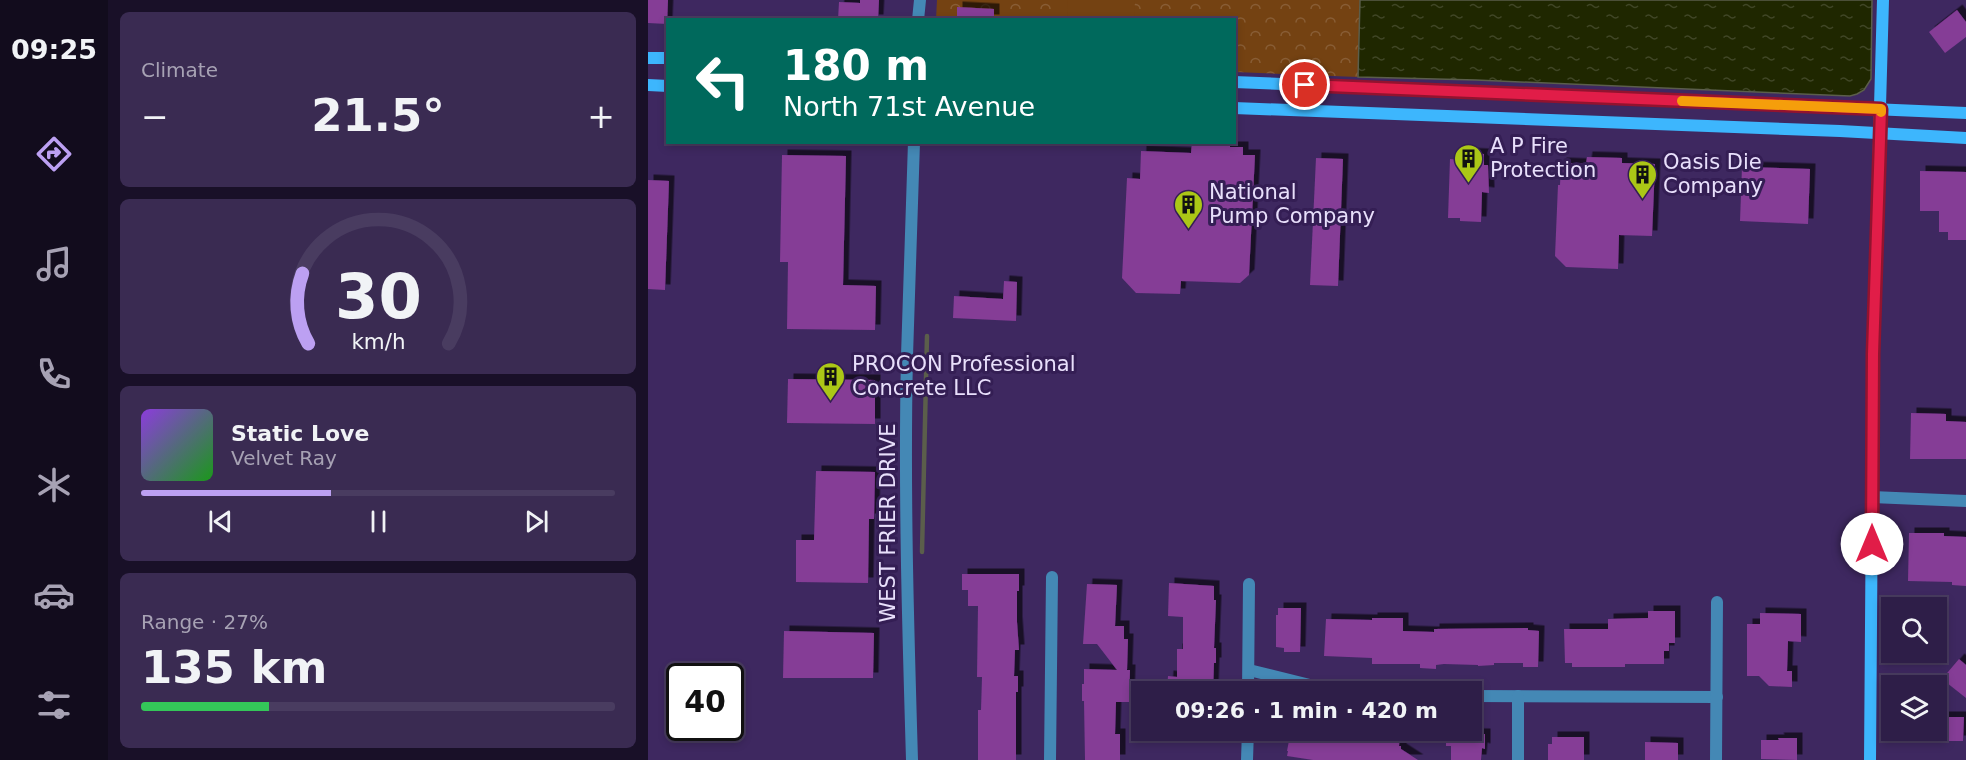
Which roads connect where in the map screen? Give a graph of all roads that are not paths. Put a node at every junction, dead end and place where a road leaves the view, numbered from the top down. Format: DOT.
graph roads {
  1 [pos="920,0"];
  2 [pos="1883,0"];
  3 [pos="918,18"];
  4 [pos="648,58"];
  5 [pos="666,58"];
  6 [pos="1236,82"];
  7 [pos="648,85"];
  8 [pos="666,86"];
  9 [pos="1236,108"];
  10 [pos="1881,109"];
  11 [pos="1966,113"];
  12 [pos="1881,134"];
  13 [pos="1966,138"];
  14 [pos="914,144"];
  15 [pos="1872,497"];
  16 [pos="1966,501"];
  17 [pos="1052,577"];
  18 [pos="1249,584"];
  19 [pos="1717,602"];
  20 [pos="1249,670"];
  21 [pos="1248,681"];
  22 [pos="1294,681"];
  23 [pos="1482,696"];
  24 [pos="1518,696"];
  25 [pos="1717,697"];
  26 [pos="1248,741"];
  27 [pos="912,760"];
  28 [pos="1050,760"];
  29 [pos="1247,760"];
  30 [pos="1518,760"];
  31 [pos="1716,760"];
  32 [pos="1870,760"];
  1 -- 3 [label="street"];
  2 -- 10 [label="street"];
  4 -- 5 [label="street"];
  6 -- 10 [label="street"];
  7 -- 8 [label="street"];
  9 -- 12 [label="street"];
  10 -- 11 [label="street"];
  10 -- 12 [label="street"];
  12 -- 13 [label="street"];
  12 -- 15 [label="street"];
  14 -- 27 [label="street, WEST FRIER DRIVE"];
  15 -- 16 [label="street"];
  15 -- 32 [label="street"];
  17 -- 28 [label="street"];
  18 -- 20 [label="street"];
  19 -- 25 [label="street"];
  20 -- 21 [label="street"];
  20 -- 22 [label="street"];
  23 -- 24 [label="street"];
  24 -- 25 [label="street"];
  24 -- 30 [label="street"];
  25 -- 31 [label="street"];
  26 -- 29 [label="street"];
}
